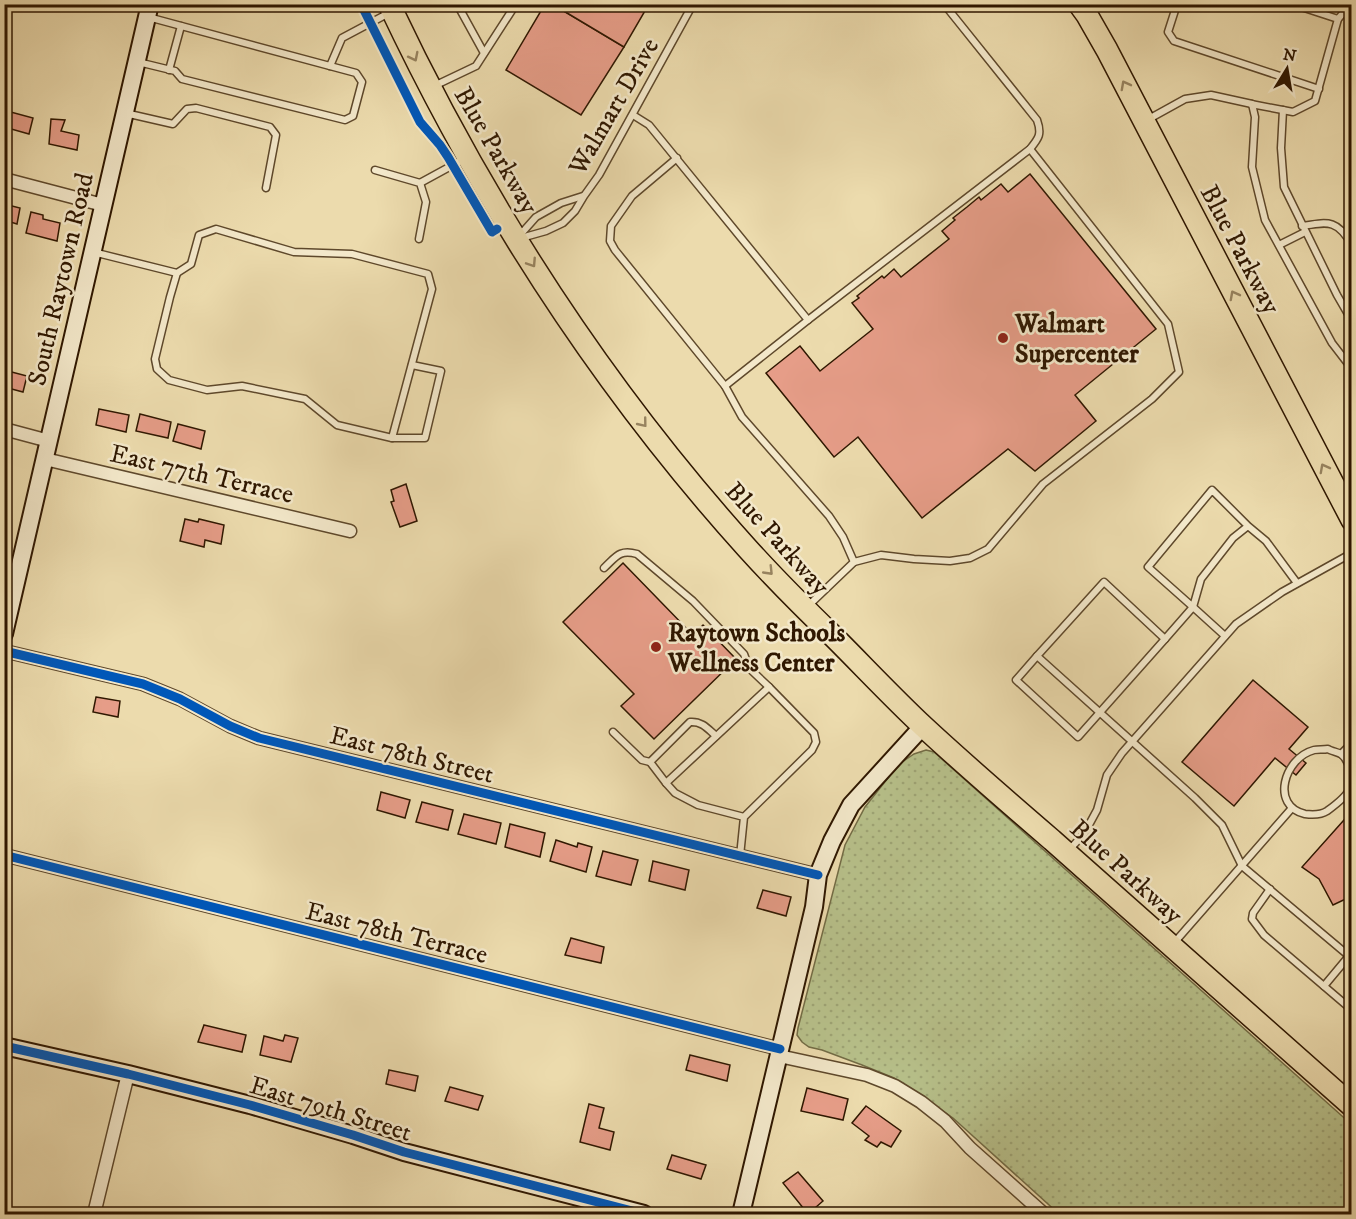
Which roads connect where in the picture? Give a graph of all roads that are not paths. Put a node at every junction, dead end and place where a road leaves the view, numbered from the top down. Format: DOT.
graph roads {
  1 [pos="457,4"];
  2 [pos="516,4"];
  3 [pos="693,4"];
  4 [pos="944,4"];
  5 [pos="1079,4"];
  6 [pos="1177,4"];
  7 [pos="1292,4"];
  8 [pos="1352,4"];
  9 [pos="391,8"];
  10 [pos="148,11"];
  11 [pos="1338,20"];
  12 [pos="181,26"];
  13 [pos="484,53"];
  14 [pos="136,62"];
  15 [pos="330,66"];
  16 [pos="169,70"];
  17 [pos="430,88"];
  18 [pos="1319,89"];
  19 [pos="1250,104"];
  20 [pos="1282,110"];
  21 [pos="125,113"];
  22 [pos="633,115"];
  23 [pos="1144,122"];
  24 [pos="1030,149"];
  25 [pos="467,157"];
  26 [pos="677,158"];
  27 [pos="375,170"];
  28 [pos="4,179"];
  29 [pos="420,183"];
  30 [pos="266,188"];
  31 [pos="584,196"];
  32 [pos="104,205"];
  33 [pos="1304,229"];
  34 [pos="419,239"];
  35 [pos="516,240"];
  36 [pos="1279,245"];
  37 [pos="1352,245"];
  38 [pos="93,251"];
  39 [pos="177,273"];
  40 [pos="1348,308"];
  41 [pos="808,320"];
  42 [pos="1352,321"];
  43 [pos="412,365"];
  44 [pos="1352,369"];
  45 [pos="725,386"];
  46 [pos="4,429"];
  47 [pos="392,438"];
  48 [pos="49,441"];
  49 [pos="45,459"];
  50 [pos="1350,512"];
  51 [pos="1248,526"];
  52 [pos="350,531"];
  53 [pos="1352,553"];
  54 [pos="854,562"];
  55 [pos="604,568"];
  56 [pos="1297,583"];
  57 [pos="1193,607"];
  58 [pos="805,609"];
  59 [pos="4,634"];
  60 [pos="1225,636"];
  61 [pos="1165,639"];
  62 [pos="4,651"];
  63 [pos="1037,656"];
  64 [pos="769,687"];
  65 [pos="1099,713"];
  66 [pos="923,726"];
  67 [pos="613,732"];
  68 [pos="716,736"];
  69 [pos="1132,742"];
  70 [pos="1352,743"];
  71 [pos="1341,754"];
  72 [pos="650,762"];
  73 [pos="666,783"];
  74 [pos="1292,808"];
  75 [pos="744,817"];
  76 [pos="1066,853"];
  77 [pos="4,855"];
  78 [pos="740,856"];
  79 [pos="1242,866"];
  80 [pos="818,875"];
  81 [pos="1270,889"];
  82 [pos="1172,946"];
  83 [pos="1351,955"];
  84 [pos="1324,986"];
  85 [pos="1352,1010"];
  86 [pos="4,1046"];
  87 [pos="779,1053"];
  88 [pos="128,1074"];
  89 [pos="1352,1106"];
  90 [pos="94,1215"];
  91 [pos="644,1215"];
  92 [pos="741,1215"];
  93 [pos="1044,1215"];
  1 -- 13 [label="lane"];
  2 -- 13 [label="lane"];
  3 -- 22 [label="lane, Walmart Drive"];
  4 -- 24 [label="lane"];
  23 -- 5 [label="highway, Blue Parkway, one-way"];
  6 -- 18 [label="lane"];
  7 -- 11 [label="lane"];
  8 -- 11 [label="lane"];
  9 -- 15 [label="lane"];
  9 -- 17 [label="highway, Blue Parkway, one-way"];
  10 -- 12 [label="lane"];
  10 -- 14 [label="street, South Raytown Road"];
  11 -- 18 [label="lane"];
  12 -- 15 [label="lane"];
  12 -- 16 [label="lane"];
  13 -- 17 [label="lane"];
  14 -- 16 [label="lane"];
  14 -- 21 [label="street, South Raytown Road"];
  15 -- 16 [label="lane"];
  17 -- 25 [label="highway, Blue Parkway"];
  18 -- 20 [label="lane"];
  19 -- 20 [label="lane"];
  19 -- 23 [label="lane"];
  19 -- 36 [label="lane"];
  20 -- 33 [label="lane"];
  21 -- 30 [label="lane"];
  21 -- 32 [label="street, South Raytown Road"];
  22 -- 26 [label="lane"];
  22 -- 31 [label="lane, Walmart Drive"];
  50 -- 23 [label="highway, Blue Parkway, one-way"];
  24 -- 41 [label="lane"];
  24 -- 54 [label="lane"];
  25 -- 29 [label="lane"];
  25 -- 35 [label="highway, Blue Parkway"];
  26 -- 41 [label="lane"];
  26 -- 45 [label="lane"];
  27 -- 29 [label="lane"];
  28 -- 32 [label="street"];
  29 -- 34 [label="lane"];
  31 -- 35 [label="lane, Walmart Drive"];
  31 -- 35 [label="lane, Walmart Drive"];
  32 -- 38 [label="street, South Raytown Road"];
  33 -- 36 [label="lane"];
  33 -- 37 [label="lane"];
  33 -- 40 [label="lane"];
  35 -- 58 [label="highway, Blue Parkway, one-way"];
  36 -- 44 [label="lane"];
  38 -- 39 [label="lane"];
  38 -- 48 [label="street, South Raytown Road"];
  39 -- 43 [label="lane"];
  39 -- 47 [label="lane"];
  40 -- 42 [label="lane"];
  41 -- 45 [label="lane"];
  43 -- 47 [label="lane"];
  43 -- 47 [label="lane"];
  45 -- 54 [label="lane"];
  46 -- 48 [label="street"];
  48 -- 49 [label="street, South Raytown Road"];
  49 -- 52 [label="street, East 77th Terrace"];
  49 -- 59 [label="street, South Raytown Road"];
  51 -- 56 [label="lane"];
  51 -- 57 [label="lane"];
  51 -- 57 [label="lane"];
  53 -- 56 [label="lane"];
  54 -- 58 [label="lane"];
  55 -- 64 [label="lane"];
  56 -- 60 [label="lane"];
  57 -- 60 [label="lane"];
  57 -- 61 [label="lane"];
  58 -- 66 [label="highway, Blue Parkway"];
  60 -- 69 [label="lane"];
  61 -- 63 [label="lane"];
  61 -- 65 [label="lane"];
  62 -- 78 [label="street, East 78th Street"];
  63 -- 65 [label="lane"];
  63 -- 65 [label="lane"];
  64 -- 68 [label="lane"];
  64 -- 75 [label="lane"];
  65 -- 69 [label="lane"];
  66 -- 76 [label="highway, Blue Parkway"];
  66 -- 80 [label="street"];
  67 -- 72 [label="lane"];
  68 -- 72 [label="lane"];
  68 -- 73 [label="lane"];
  69 -- 76 [label="lane"];
  69 -- 79 [label="lane"];
  70 -- 71 [label="lane"];
  71 -- 74 [label="lane"];
  71 -- 74 [label="lane"];
  72 -- 73 [label="lane"];
  73 -- 75 [label="lane"];
  74 -- 79 [label="lane"];
  75 -- 78 [label="lane"];
  76 -- 82 [label="highway, Blue Parkway"];
  77 -- 87 [label="street, East 78th Terrace"];
  78 -- 80 [label="street, East 78th Street"];
  79 -- 81 [label="lane"];
  79 -- 82 [label="lane"];
  80 -- 87 [label="street"];
  81 -- 83 [label="lane"];
  81 -- 84 [label="lane"];
  82 -- 89 [label="highway, Blue Parkway"];
  83 -- 84 [label="lane"];
  84 -- 85 [label="lane"];
  86 -- 88 [label="street, East 79th Street"];
  87 -- 92 [label="street"];
  87 -- 93 [label="street, East 78th Terrace"];
  88 -- 90 [label="street"];
  88 -- 91 [label="street, East 79th Street"];
}
